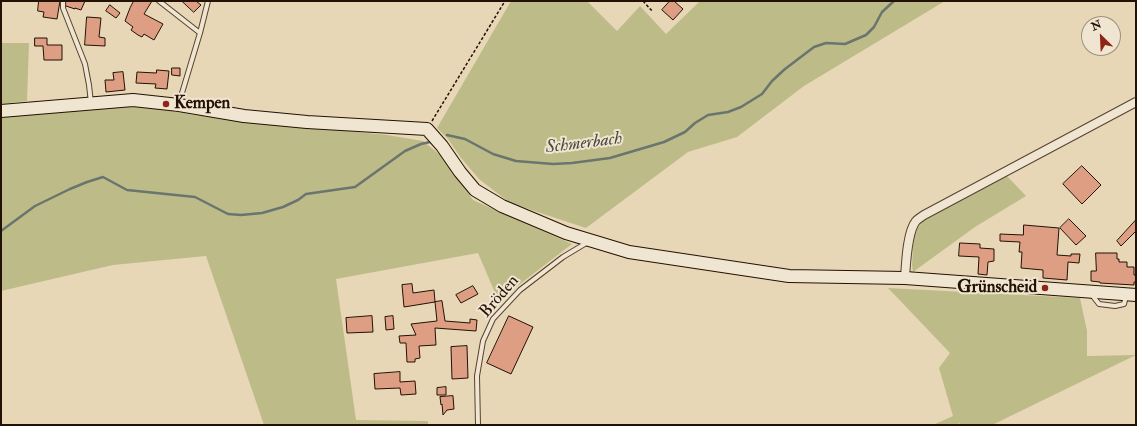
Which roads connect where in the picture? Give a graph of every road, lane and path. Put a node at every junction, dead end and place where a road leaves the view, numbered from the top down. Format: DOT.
graph roads {
  1 [pos="63,1"];
  2 [pos="159,1"];
  3 [pos="208,1"];
  4 [pos="505,1"];
  5 [pos="643,1"];
  6 [pos="653,12"];
  7 [pos="200,34"];
  8 [pos="1136,102"];
  9 [pos="91,103"];
  10 [pos="179,105"];
  11 [pos="1,111"];
  12 [pos="427,129"];
  13 [pos="591,241"];
  14 [pos="905,278"];
  15 [pos="1131,295"];
  16 [pos="478,425"];
  1 -- 9 [label="lane"];
  2 -- 7 [label="lane"];
  3 -- 7 [label="lane"];
  4 -- 12 [label="path"];
  5 -- 6 [label="path"];
  7 -- 10 [label="lane"];
  8 -- 14 [label="street"];
  9 -- 10 [label="street"];
  9 -- 11 [label="street"];
  10 -- 12 [label="street"];
  12 -- 13 [label="street"];
  13 -- 14 [label="street"];
  13 -- 16 [label="lane, Bröden"];
  14 -- 15 [label="street"];
}
